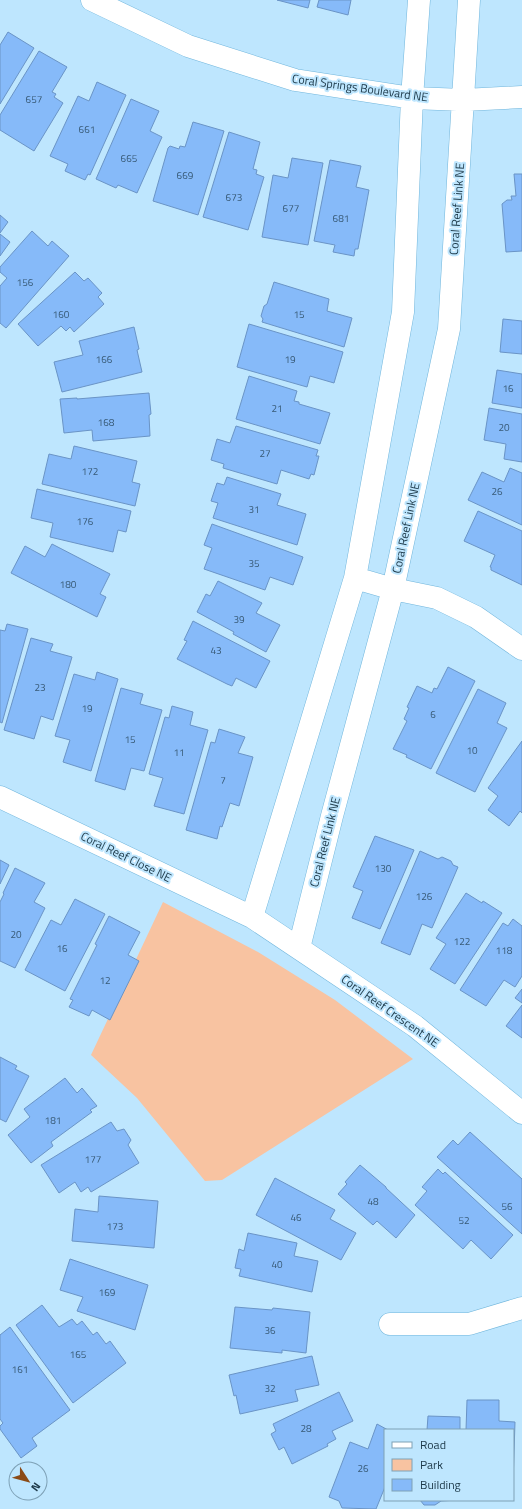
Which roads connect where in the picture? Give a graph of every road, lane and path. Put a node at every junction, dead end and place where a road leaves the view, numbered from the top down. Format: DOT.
graph roads {
  1 [pos="92,0"];
  2 [pos="419,0"];
  3 [pos="469,0"];
  4 [pos="522,97"];
  5 [pos="412,98"];
  6 [pos="464,100"];
  7 [pos="355,578"];
  8 [pos="393,589"];
  9 [pos="522,649"];
  10 [pos="0,797"];
  11 [pos="252,917"];
  12 [pos="299,948"];
  13 [pos="522,1114"];
  14 [pos="522,1308"];
  15 [pos="390,1324"];
  1 -- 5 [label="street, Coral Springs Boulevard NE"];
  2 -- 5 [label="street"];
  3 -- 6 [label="street, Coral Reef Link NE"];
  4 -- 6 [label="street, Coral Springs Boulevard NE"];
  5 -- 6 [label="street, Coral Springs Boulevard NE"];
  5 -- 7 [label="street"];
  6 -- 8 [label="street, Coral Reef Link NE"];
  7 -- 8 [label="street"];
  7 -- 11 [label="street"];
  8 -- 9 [label="street"];
  8 -- 12 [label="street, Coral Reef Link NE"];
  10 -- 11 [label="street, Coral Reef Close NE"];
  11 -- 12 [label="street, Coral Reef Crescent NE"];
  12 -- 13 [label="street, Coral Reef Crescent NE"];
  14 -- 15 [label="street"];
}
